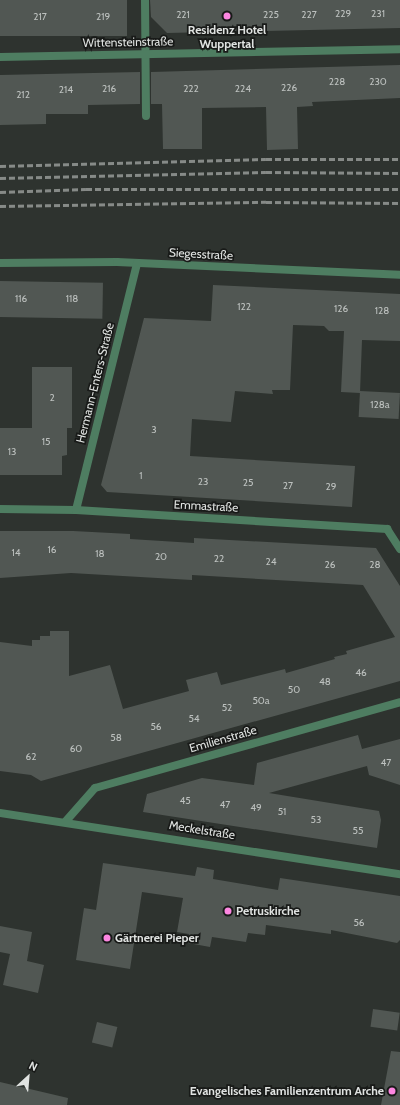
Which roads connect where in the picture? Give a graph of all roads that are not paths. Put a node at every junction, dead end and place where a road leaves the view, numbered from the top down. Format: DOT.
graph roads {
  1 [pos="145,0"];
  2 [pos="400,49"];
  3 [pos="145,54"];
  4 [pos="0,57"];
  5 [pos="146,116"];
  6 [pos="0,263"];
  7 [pos="137,263"];
  8 [pos="400,275"];
  9 [pos="0,510"];
  10 [pos="76,510"];
  11 [pos="400,549"];
  12 [pos="400,702"];
  13 [pos="0,812"];
  14 [pos="66,821"];
  15 [pos="400,874"];
  1 -- 3 [label="street"];
  2 -- 3 [label="street, Wittensteinstraße"];
  3 -- 4 [label="street, Wittensteinstraße"];
  3 -- 5 [label="street"];
  6 -- 7 [label="street, Siegesstraße"];
  7 -- 8 [label="street, Siegesstraße"];
  7 -- 10 [label="street, Hermann-Enters-Straße"];
  9 -- 10 [label="street, Emmastraße"];
  10 -- 11 [label="street, Emmastraße"];
  12 -- 14 [label="street, Emilienstraße"];
  13 -- 14 [label="street, Meckelstraße"];
  14 -- 15 [label="street, Meckelstraße"];
}
